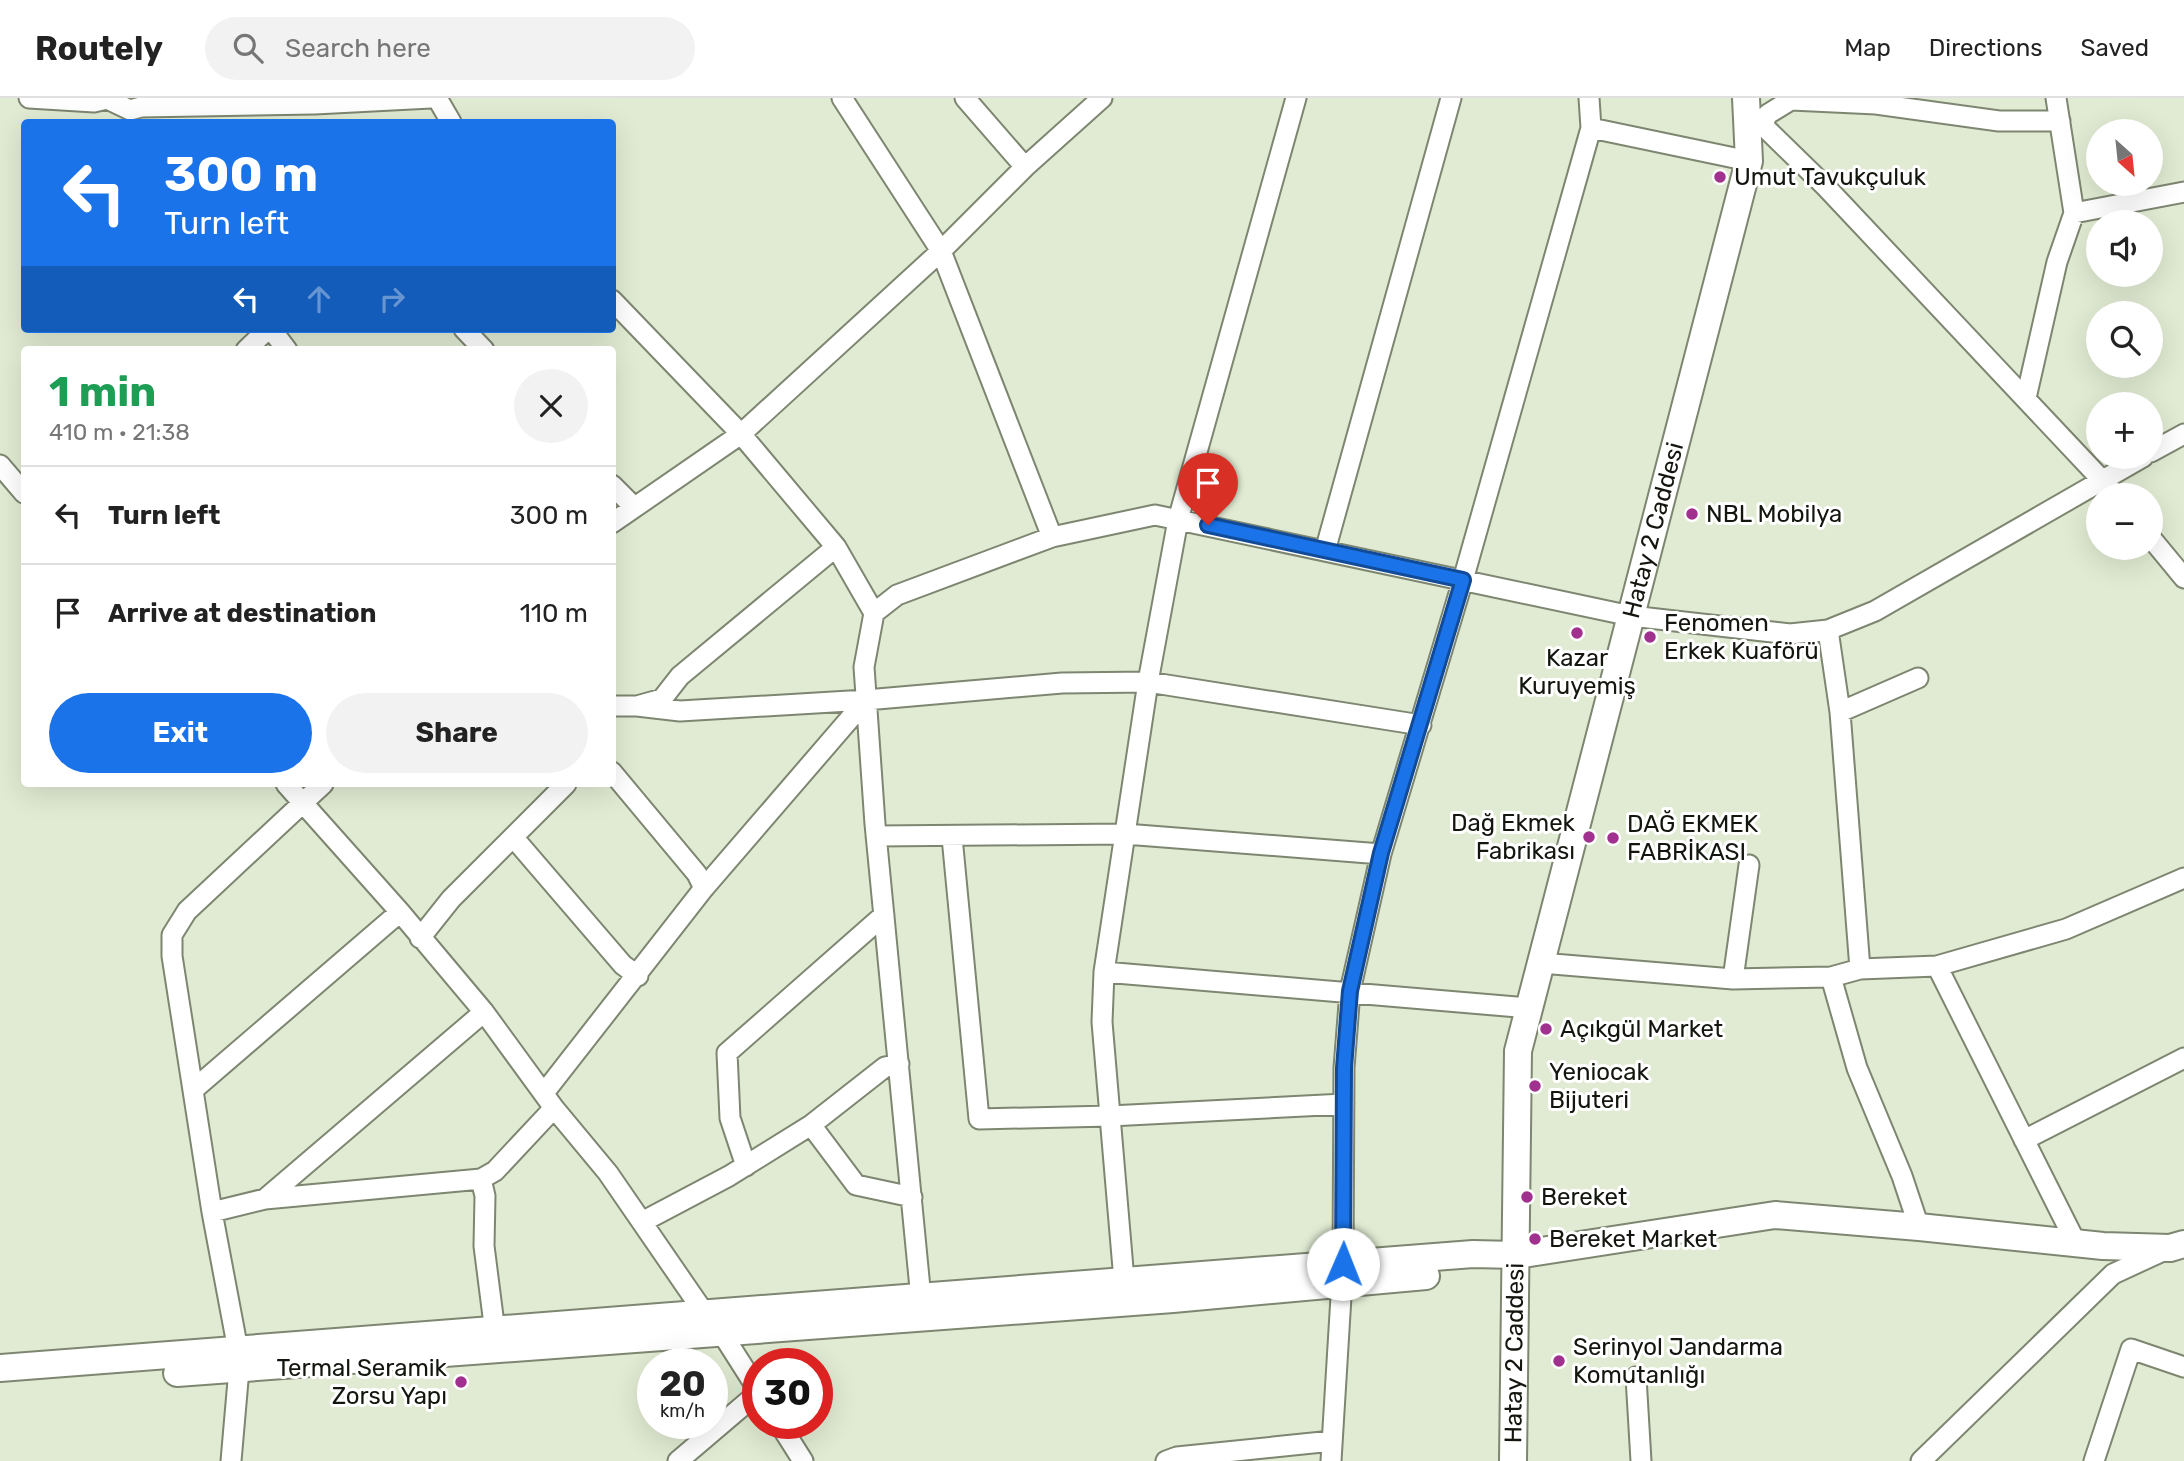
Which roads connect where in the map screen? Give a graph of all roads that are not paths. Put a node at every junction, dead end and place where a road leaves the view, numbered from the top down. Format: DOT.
graph roads {
  1 [pos="29,98"];
  2 [pos="434,98"];
  3 [pos="965,98"];
  4 [pos="1102,98"];
  5 [pos="1296,98"];
  6 [pos="1451,98"];
  7 [pos="1588,98"];
  8 [pos="2056,98"];
  9 [pos="106,99"];
  10 [pos="314,101"];
  11 [pos="850,101"];
  12 [pos="1916,104"];
  13 [pos="1751,110"];
  14 [pos="132,116"];
  15 [pos="449,119"];
  16 [pos="2060,121"];
  17 [pos="1591,128"];
  18 [pos="1749,161"];
  19 [pos="1025,167"];
  20 [pos="2184,192"];
  21 [pos="2074,213"];
  22 [pos="941,251"];
  23 [pos="616,304"];
  24 [pos="265,333"];
  25 [pos="468,333"];
  26 [pos="250,346"];
  27 [pos="480,346"];
  28 [pos="2026,398"];
  29 [pos="741,433"];
  30 [pos="2184,435"];
  31 [pos="2163,446"];
  32 [pos="0,465"];
  33 [pos="2120,469"];
  34 [pos="2102,478"];
  35 [pos="2106,483"];
  36 [pos="616,489"];
  37 [pos="21,490"];
  38 [pos="634,508"];
  39 [pos="616,520"];
  40 [pos="1178,520"];
  41 [pos="1052,537"];
  42 [pos="835,547"];
  43 [pos="1325,551"];
  44 [pos="2163,553"];
  45 [pos="2184,578"];
  46 [pos="1463,580"];
  47 [pos="874,612"];
  48 [pos="1630,617"];
  49 [pos="1828,629"];
  50 [pos="1918,678"];
  51 [pos="1148,682"];
  52 [pos="866,700"];
  53 [pos="616,706"];
  54 [pos="637,706"];
  55 [pos="1840,712"];
  56 [pos="1421,725"];
  57 [pos="616,777"];
  58 [pos="289,787"];
  59 [pos="319,787"];
  60 [pos="563,787"];
  61 [pos="303,801"];
  62 [pos="1125,834"];
  63 [pos="876,836"];
  64 [pos="953,836"];
  65 [pos="513,837"];
  66 [pos="1381,853"];
  67 [pos="1749,865"];
  68 [pos="2184,878"];
  69 [pos="704,888"];
  70 [pos="400,912"];
  71 [pos="884,915"];
  72 [pos="420,938"];
  73 [pos="1541,963"];
  74 [pos="1937,966"];
  75 [pos="1860,968"];
  76 [pos="1104,972"];
  77 [pos="638,976"];
  78 [pos="1831,976"];
  79 [pos="1733,979"];
  80 [pos="1350,991"];
  81 [pos="1529,1008"];
  82 [pos="484,1012"];
  83 [pos="2184,1058"];
  84 [pos="898,1064"];
  85 [pos="193,1090"];
  86 [pos="549,1100"];
  87 [pos="1344,1104"];
  88 [pos="1110,1116"];
  89 [pos="811,1125"];
  90 [pos="2024,1140"];
  91 [pos="746,1166"];
  92 [pos="481,1179"];
  93 [pos="912,1197"];
  94 [pos="265,1199"];
  95 [pos="212,1212"];
  96 [pos="642,1222"];
  97 [pos="1919,1227"];
  98 [pos="2076,1243"];
  99 [pos="2177,1246"];
  100 [pos="1516,1255"];
  101 [pos="1342,1274"];
  102 [pos="1125,1292"];
  103 [pos="922,1307"];
  104 [pos="713,1323"];
  105 [pos="496,1339"];
  106 [pos="238,1359"];
  107 [pos="742,1367"];
  108 [pos="2184,1367"];
  109 [pos="0,1368"];
  110 [pos="1636,1377"];
  111 [pos="0,1385"];
  112 [pos="742,1406"];
  113 [pos="789,1439"];
  114 [pos="1332,1441"];
  115 [pos="231,1461"];
  116 [pos="678,1461"];
  117 [pos="803,1461"];
  118 [pos="1166,1461"];
  119 [pos="1331,1461"];
  120 [pos="1513,1461"];
  121 [pos="1641,1461"];
  122 [pos="1921,1461"];
  123 [pos="2094,1461"];
  1 -- 9 [label="street"];
  2 -- 10 [label="street"];
  2 -- 15 [label="street"];
  3 -- 19 [label="street"];
  4 -- 19 [label="street"];
  5 -- 40 [label="street"];
  6 -- 43 [label="street"];
  7 -- 17 [label="street"];
  8 -- 16 [label="street"];
  9 -- 14 [label="street"];
  10 -- 14 [label="street"];
  11 -- 22 [label="street"];
  12 -- 13 [label="street"];
  12 -- 16 [label="street"];
  13 -- 18 [label="street, Hatay 2 Caddesi"];
  13 -- 28 [label="street"];
  16 -- 21 [label="street"];
  17 -- 18 [label="street"];
  17 -- 46 [label="street"];
  18 -- 48 [label="street, Hatay 2 Caddesi"];
  19 -- 22 [label="street"];
  20 -- 21 [label="street"];
  21 -- 28 [label="street"];
  22 -- 29 [label="street"];
  22 -- 41 [label="street"];
  23 -- 29 [label="street"];
  24 -- 26 [label="street"];
  25 -- 27 [label="street"];
  28 -- 34 [label="street"];
  29 -- 38 [label="street"];
  29 -- 42 [label="street"];
  30 -- 31 [label="street"];
  32 -- 37 [label="street"];
  33 -- 34 [label="street"];
  34 -- 35 [label="street"];
  34 -- 49 [label="street"];
  36 -- 38 [label="street"];
  38 -- 39 [label="street"];
  40 -- 41 [label="street"];
  40 -- 43 [label="street"];
  40 -- 51 [label="street"];
  41 -- 47 [label="street"];
  42 -- 47 [label="street"];
  42 -- 54 [label="street"];
  43 -- 46 [label="street"];
  44 -- 45 [label="street"];
  46 -- 48 [label="street"];
  46 -- 56 [label="street"];
  47 -- 52 [label="street"];
  48 -- 49 [label="street"];
  48 -- 73 [label="street, Hatay 2 Caddesi"];
  49 -- 55 [label="street"];
  50 -- 55 [label="street"];
  51 -- 52 [label="street"];
  51 -- 56 [label="street"];
  51 -- 62 [label="street"];
  52 -- 54 [label="street"];
  52 -- 63 [label="street"];
  52 -- 69 [label="street"];
  53 -- 54 [label="street"];
  55 -- 75 [label="street"];
  56 -- 66 [label="street"];
  57 -- 69 [label="street"];
  58 -- 61 [label="street"];
  59 -- 61 [label="street"];
  60 -- 65 [label="street"];
  61 -- 70 [label="street"];
  61 -- 85 [label="street"];
  62 -- 64 [label="street"];
  62 -- 66 [label="street"];
  62 -- 76 [label="street"];
  63 -- 64 [label="street"];
  63 -- 71 [label="street"];
  64 -- 88 [label="street"];
  65 -- 72 [label="street"];
  65 -- 77 [label="street"];
  66 -- 80 [label="street"];
  67 -- 79 [label="street"];
  68 -- 74 [label="street"];
  69 -- 77 [label="street"];
  70 -- 72 [label="street"];
  70 -- 85 [label="street"];
  71 -- 84 [label="street"];
  71 -- 91 [label="street"];
  72 -- 82 [label="street"];
  73 -- 79 [label="street"];
  73 -- 81 [label="street, Hatay 2 Caddesi"];
  74 -- 75 [label="street"];
  74 -- 90 [label="street"];
  75 -- 78 [label="street"];
  76 -- 80 [label="street"];
  76 -- 88 [label="street"];
  77 -- 86 [label="street"];
  78 -- 79 [label="street"];
  78 -- 97 [label="street"];
  80 -- 81 [label="street"];
  80 -- 87 [label="street"];
  81 -- 100 [label="street, Hatay 2 Caddesi"];
  82 -- 86 [label="street"];
  82 -- 94 [label="street"];
  83 -- 90 [label="street"];
  84 -- 89 [label="street"];
  84 -- 93 [label="street"];
  85 -- 95 [label="street"];
  86 -- 92 [label="street"];
  86 -- 96 [label="street"];
  87 -- 88 [label="street"];
  87 -- 101 [label="street"];
  88 -- 102 [label="street"];
  89 -- 91 [label="street"];
  89 -- 93 [label="street"];
  90 -- 98 [label="street"];
  91 -- 96 [label="street"];
  92 -- 94 [label="street"];
  92 -- 105 [label="street"];
  93 -- 103 [label="street"];
  94 -- 95 [label="street"];
  95 -- 106 [label="street"];
  96 -- 104 [label="street"];
  97 -- 98 [label="street"];
  97 -- 100 [label="street"];
  98 -- 99 [label="street"];
  99 -- 122 [label="street"];
  100 -- 101 [label="street"];
  100 -- 120 [label="street, Hatay 2 Caddesi"];
  101 -- 102 [label="street"];
  101 -- 114 [label="street"];
  102 -- 103 [label="street"];
  103 -- 104 [label="street"];
  104 -- 105 [label="street"];
  104 -- 107 [label="street"];
  105 -- 106 [label="street"];
  106 -- 109 [label="street"];
  106 -- 111 [label="street"];
  106 -- 115 [label="street"];
  108 -- 123 [label="street"];
  110 -- 121 [label="street"];
  112 -- 116 [label="street"];
  113 -- 117 [label="street"];
  114 -- 118 [label="street"];
  114 -- 119 [label="street"];
}
